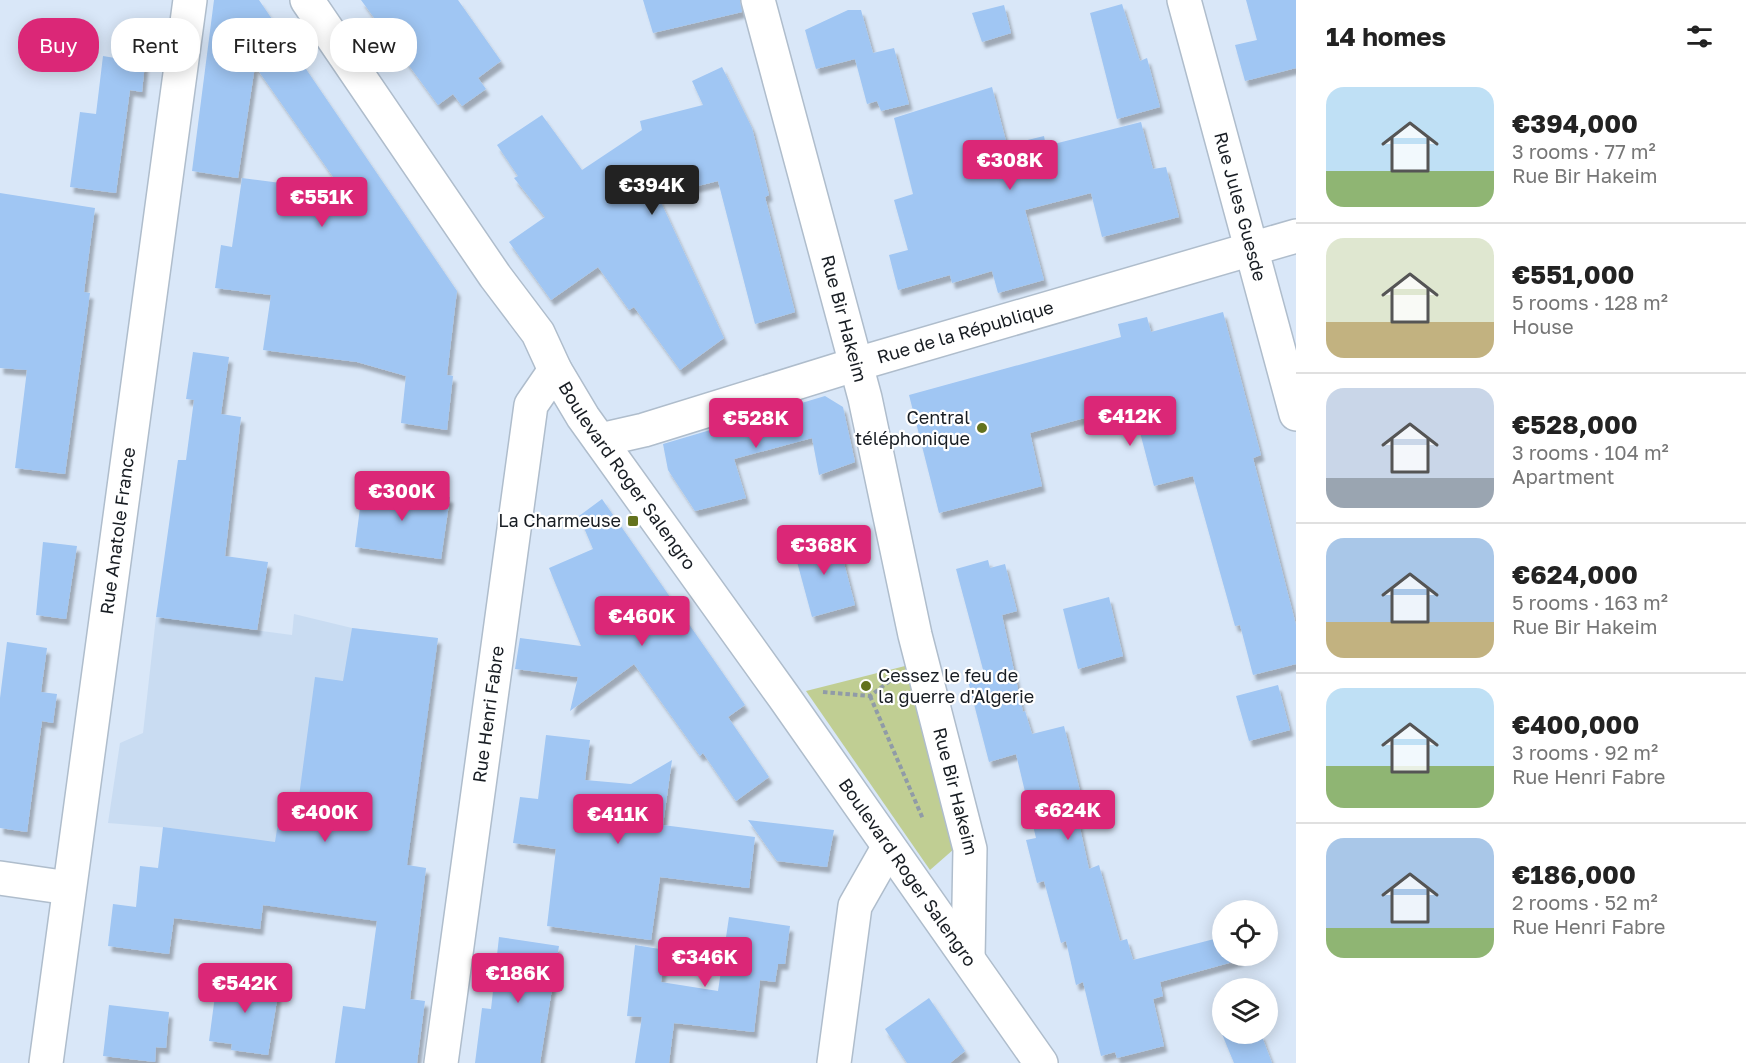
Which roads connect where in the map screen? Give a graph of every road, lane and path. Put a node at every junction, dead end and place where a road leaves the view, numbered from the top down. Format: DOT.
graph roads {
  1 [pos="190,0"];
  2 [pos="307,0"];
  3 [pos="758,0"];
  4 [pos="1184,0"];
  5 [pos="1296,236"];
  6 [pos="1252,249"];
  7 [pos="857,364"];
  8 [pos="555,370"];
  9 [pos="1296,414"];
  10 [pos="600,440"];
  11 [pos="870,696"];
  12 [pos="927,828"];
  13 [pos="888,848"];
  14 [pos="0,878"];
  15 [pos="69,888"];
  16 [pos="968,958"];
  17 [pos="46,1063"];
  18 [pos="441,1063"];
  19 [pos="834,1063"];
  20 [pos="1041,1063"];
  1 -- 15 [label="street, Rue Anatole France"];
  2 -- 8 [label="street, Boulevard Roger Salengro"];
  3 -- 7 [label="street, Rue Bir Hakeim"];
  4 -- 6 [label="street, Rue Jules Guesde"];
  5 -- 6 [label="street, Rue de la République"];
  6 -- 7 [label="street, Rue de la République"];
  6 -- 9 [label="street, Rue Jules Guesde"];
  7 -- 10 [label="street, Rue de la République"];
  7 -- 16 [label="street, Rue Bir Hakeim"];
  8 -- 10 [label="street, Boulevard Roger Salengro"];
  8 -- 18 [label="street, Rue Henri Fabre"];
  10 -- 13 [label="street, Boulevard Roger Salengro"];
  11 -- 12 [label="path"];
  13 -- 16 [label="street, Boulevard Roger Salengro"];
  13 -- 19 [label="street"];
  14 -- 15 [label="street"];
  15 -- 17 [label="street, Rue Anatole France"];
  16 -- 20 [label="street, Boulevard Roger Salengro"];
}
